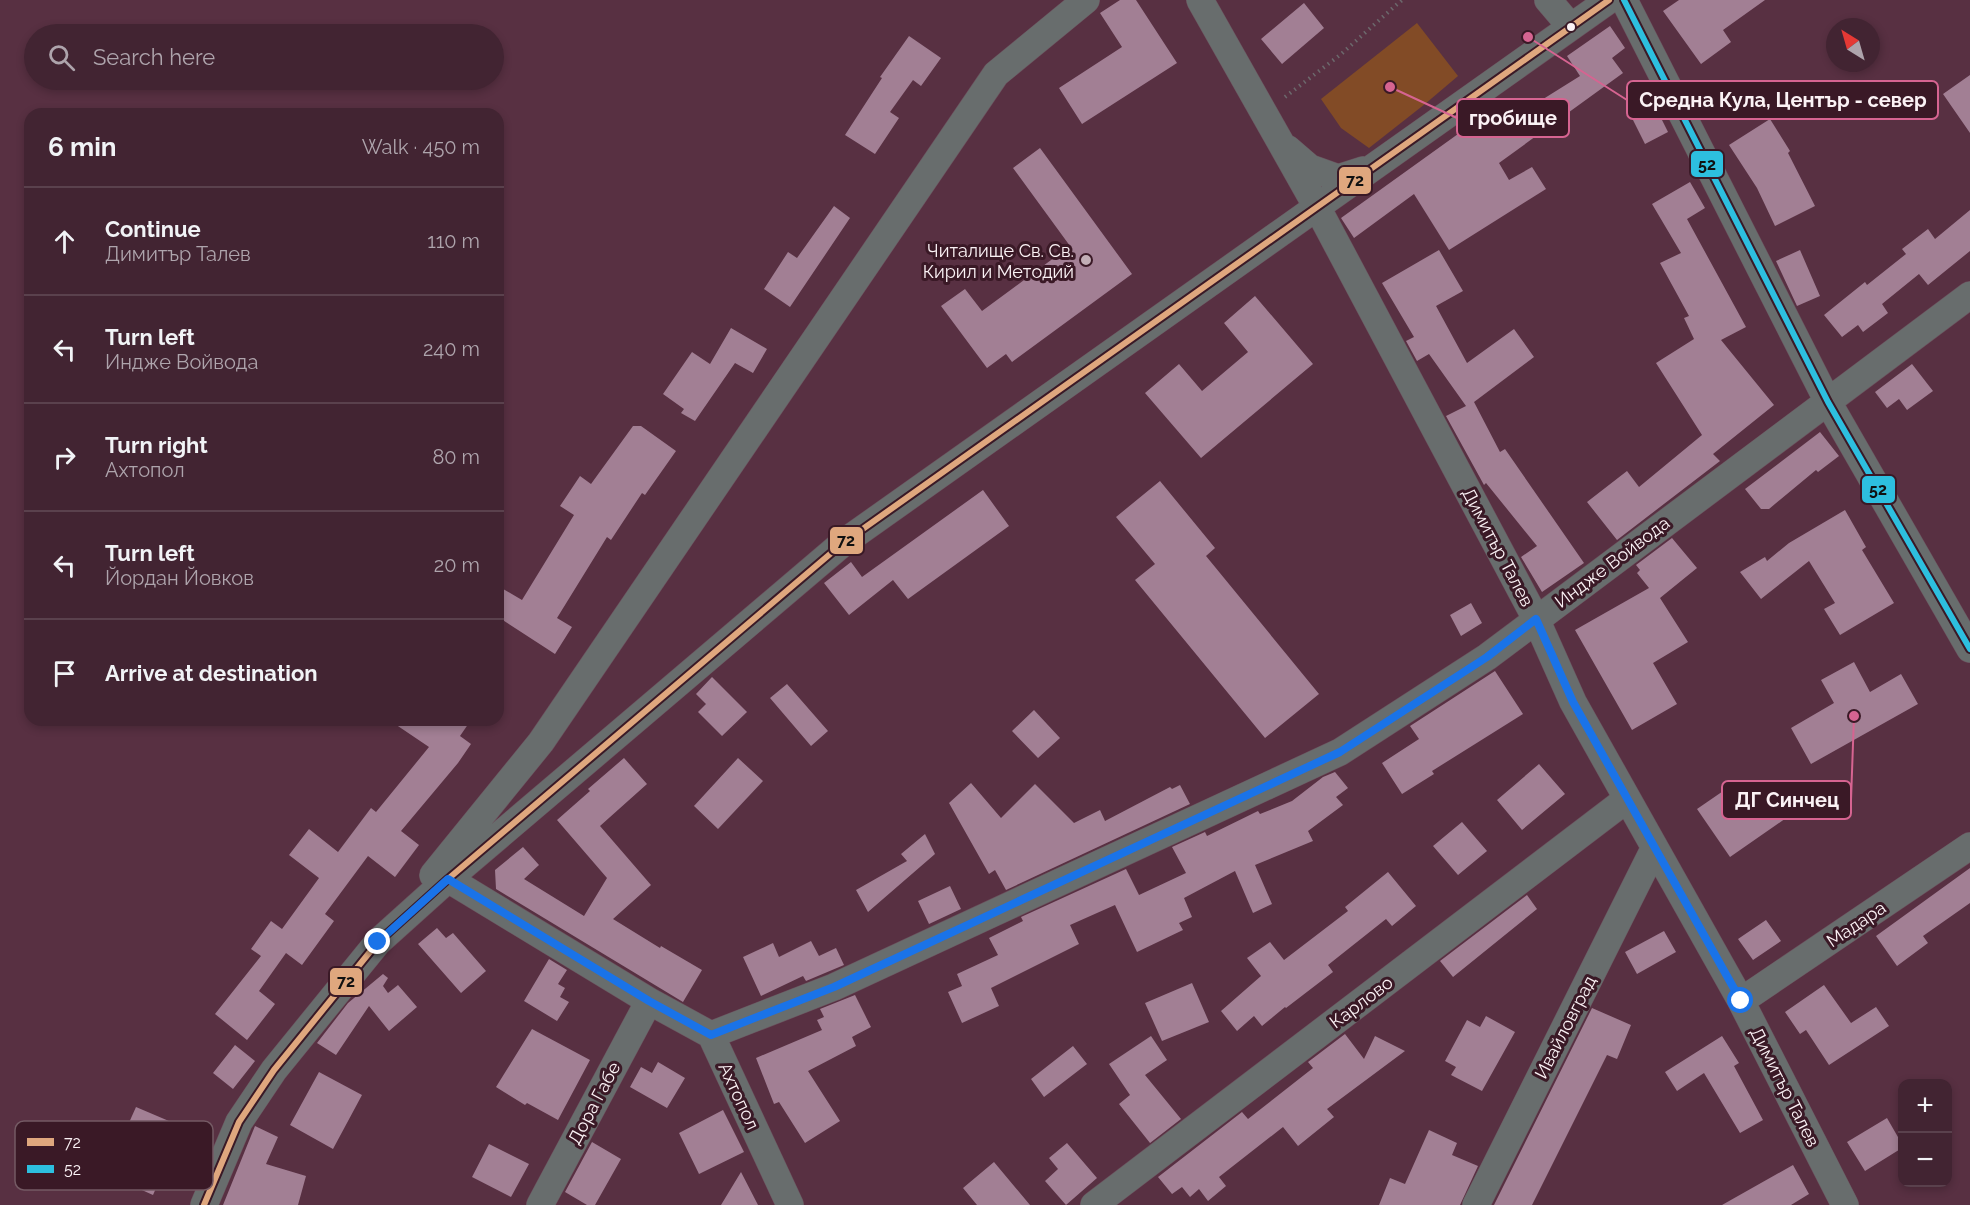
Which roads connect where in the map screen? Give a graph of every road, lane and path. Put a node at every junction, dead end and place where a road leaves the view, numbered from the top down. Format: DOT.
graph roads {
  1 [pos="1086,0"];
  2 [pos="1200,0"];
  3 [pos="1402,0"];
  4 [pos="1548,0"];
  5 [pos="1609,0"];
  6 [pos="1624,0"];
  7 [pos="1571,27"];
  8 [pos="1262,109"];
  9 [pos="1278,140"];
  10 [pos="1375,166"];
  11 [pos="1317,207"];
  12 [pos="1970,295"];
  13 [pos="1828,402"];
  14 [pos="1536,619"];
  15 [pos="1970,648"];
  16 [pos="1627,800"];
  17 [pos="1970,846"];
  18 [pos="1654,849"];
  19 [pos="448,879"];
  20 [pos="378,942"];
  21 [pos="649,1001"];
  22 [pos="1741,1001"];
  23 [pos="711,1035"];
  24 [pos="213,1184"];
  25 [pos="210,1190"];
  26 [pos="204,1205"];
  27 [pos="540,1205"];
  28 [pos="790,1205"];
  29 [pos="1094,1205"];
  30 [pos="1476,1205"];
  31 [pos="1845,1205"];
  1 -- 20 [label="street"];
  2 -- 8 [label="street, Димитър Талев"];
  3 -- 8 [label="path"];
  4 -- 7 [label="street"];
  5 -- 7 [label="street"];
  6 -- 13 [label="street"];
  7 -- 10 [label="street"];
  8 -- 9 [label="street, Димитър Талев"];
  9 -- 10 [label="street"];
  9 -- 11 [label="street, Димитър Талев"];
  10 -- 11 [label="street"];
  11 -- 14 [label="street, Димитър Талев"];
  11 -- 19 [label="street"];
  12 -- 13 [label="street, Индже Войвода"];
  13 -- 14 [label="street, Индже Войвода"];
  13 -- 15 [label="street"];
  14 -- 16 [label="street, Димитър Талев"];
  14 -- 23 [label="street, Индже Войвода"];
  16 -- 18 [label="street, Димитър Талев"];
  16 -- 29 [label="street, Карлово"];
  17 -- 22 [label="street, Мадара"];
  18 -- 22 [label="street, Димитър Талев"];
  18 -- 30 [label="street, Ивайловград"];
  19 -- 20 [label="street"];
  19 -- 21 [label="street"];
  20 -- 24 [label="street"];
  21 -- 23 [label="street"];
  21 -- 27 [label="street, Дора Габе"];
  22 -- 31 [label="street, Димитър Талев"];
  23 -- 28 [label="street, Ахтопол"];
  25 -- 26 [label="street"];
}
